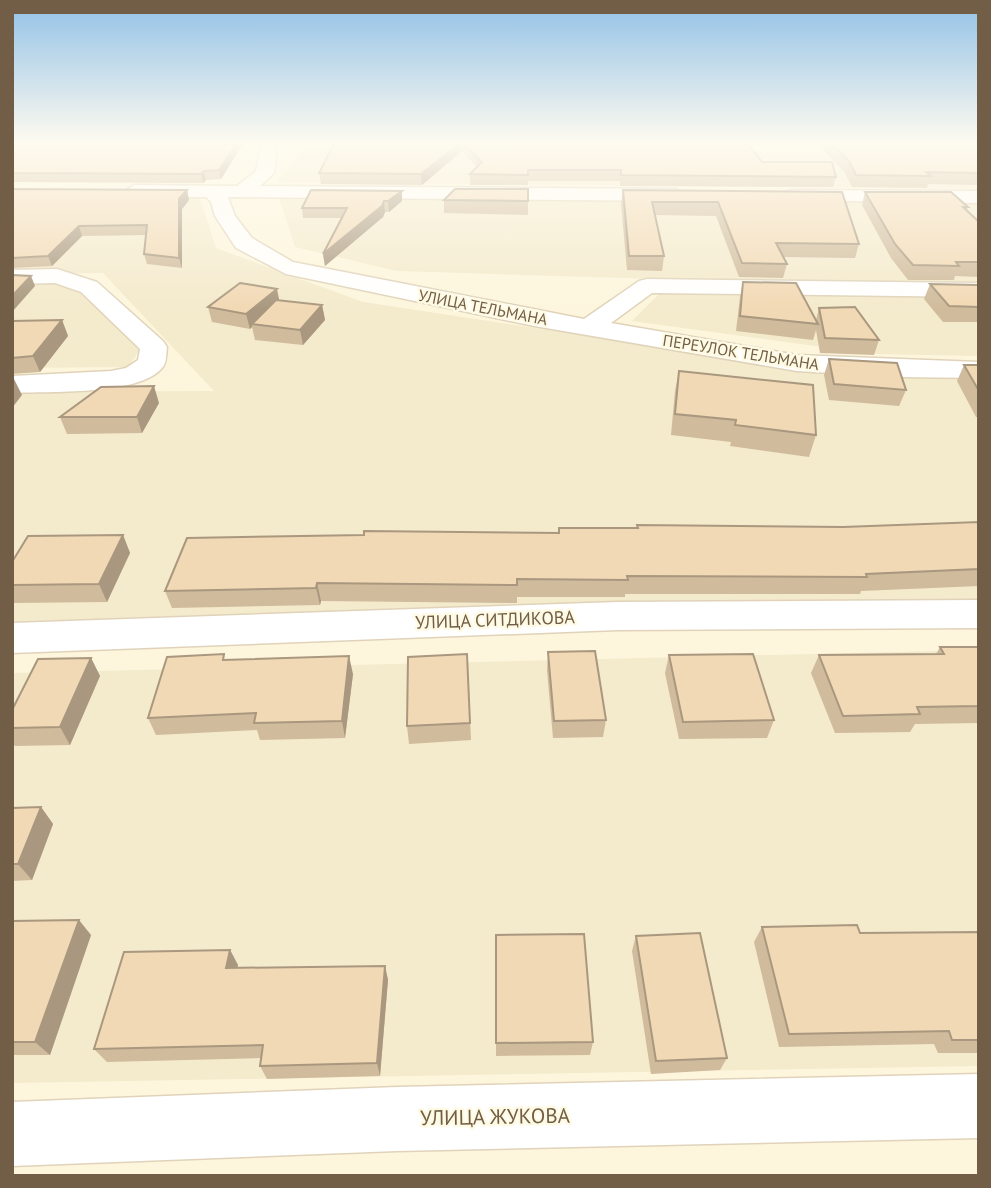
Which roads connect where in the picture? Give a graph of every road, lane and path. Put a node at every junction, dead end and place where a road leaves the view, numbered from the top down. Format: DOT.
graph roads {
  1 [pos="219,199"];
  2 [pos="12,277"];
  3 [pos="979,290"];
  4 [pos="589,327"];
  5 [pos="979,370"];
  6 [pos="12,385"];
  7 [pos="979,614"];
  8 [pos="12,638"];
  9 [pos="979,1106"];
  10 [pos="12,1134"];
  1 -- 4 [label="street, УЛИЦА ТЕЛЬМАНА"];
  2 -- 6 [label="street"];
  3 -- 4 [label="street"];
  4 -- 5 [label="street, ПЕРЕУЛОК ТЕЛЬМАНА"];
  7 -- 8 [label="street, УЛИЦА СИТДИКОВА"];
  9 -- 10 [label="street, УЛИЦА ЖУКОВА"];
}
